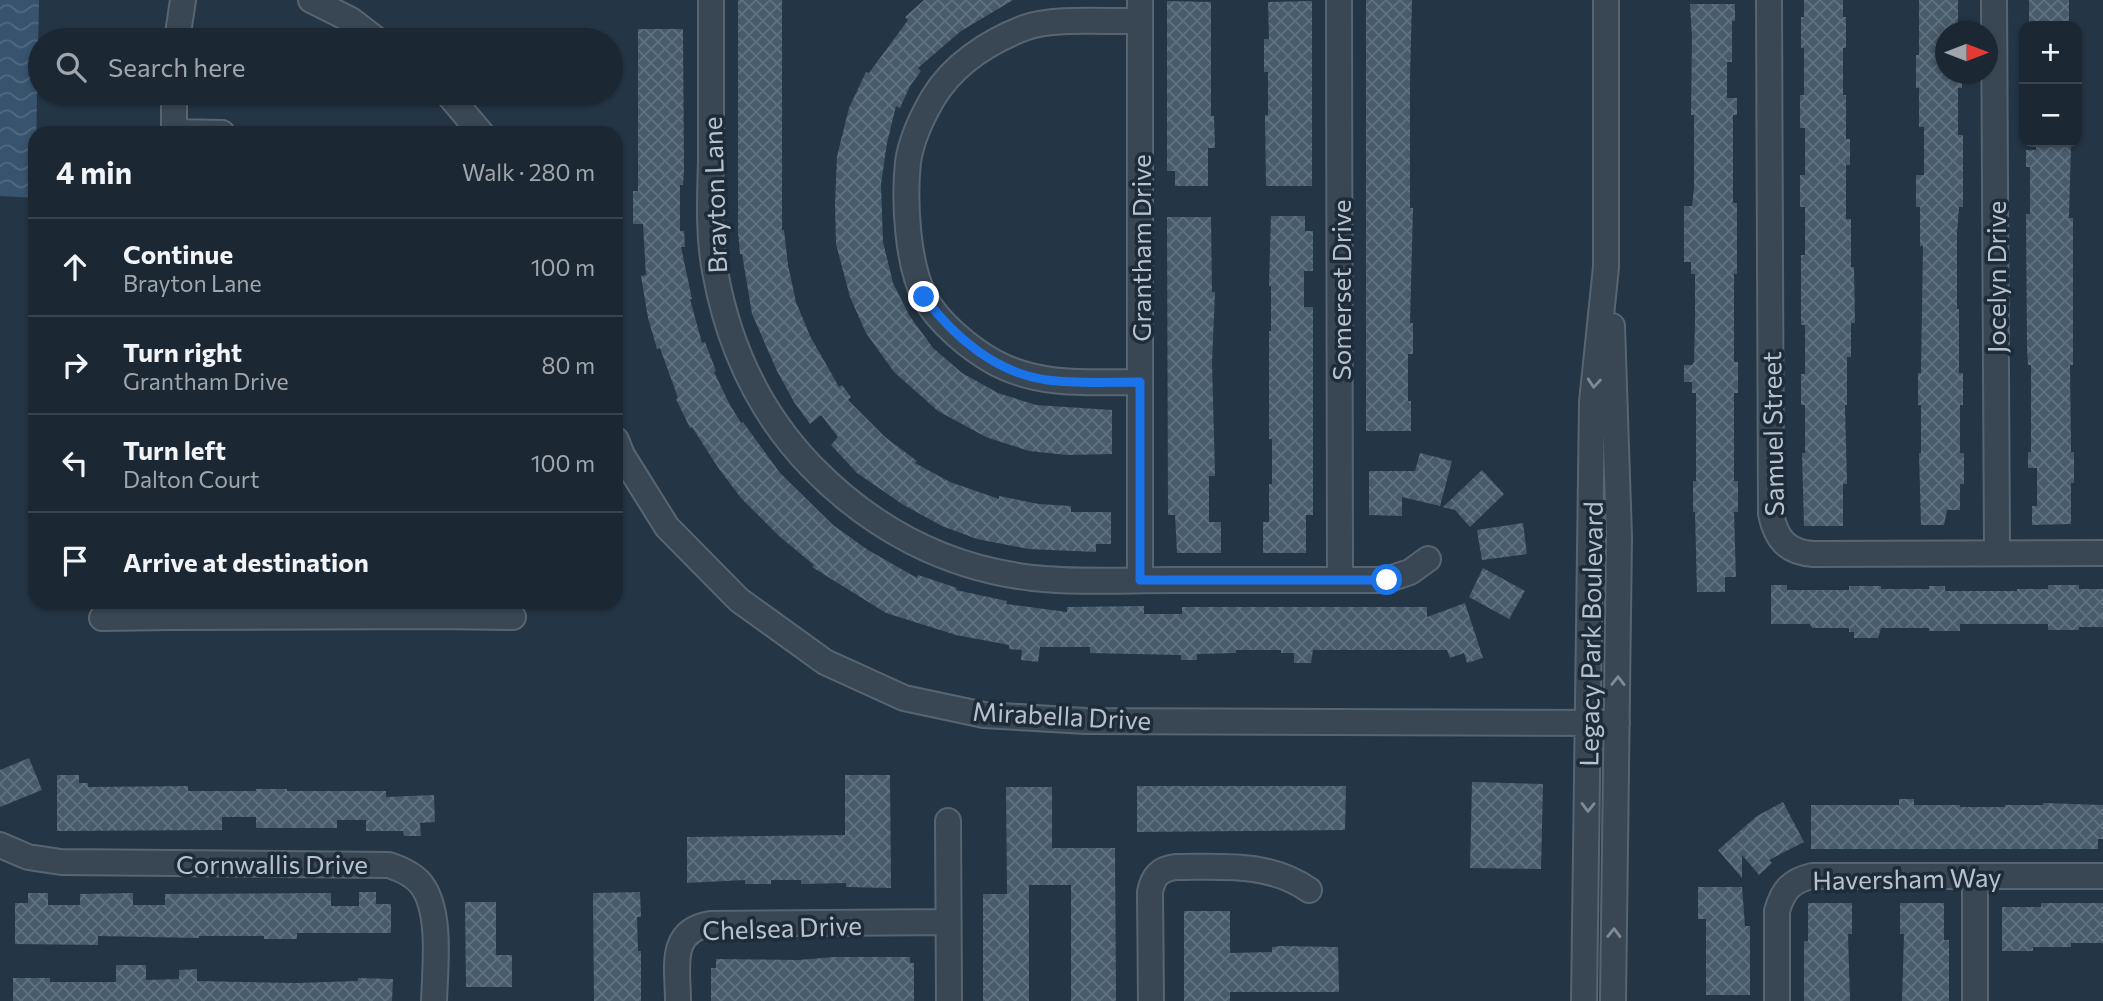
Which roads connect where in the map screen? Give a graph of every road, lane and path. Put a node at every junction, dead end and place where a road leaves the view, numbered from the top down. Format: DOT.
graph roads {
  1 [pos="183,0"];
  2 [pos="311,0"];
  3 [pos="711,0"];
  4 [pos="1339,0"];
  5 [pos="1606,0"];
  6 [pos="1769,0"];
  7 [pos="1994,0"];
  8 [pos="1140,11"];
  9 [pos="179,28"];
  10 [pos="361,28"];
  11 [pos="174,105"];
  12 [pos="457,105"];
  13 [pos="174,126"];
  14 [pos="475,126"];
  15 [pos="1606,267"];
  16 [pos="1140,382"];
  17 [pos="623,456"];
  18 [pos="1997,553"];
  19 [pos="2103,553"];
  20 [pos="1428,559"];
  21 [pos="1140,580"];
  22 [pos="1340,580"];
  23 [pos="438,609"];
  24 [pos="172,610"];
  25 [pos="513,617"];
  26 [pos="102,618"];
  27 [pos="1589,723"];
  28 [pos="1617,723"];
  29 [pos="948,821"];
  30 [pos="0,845"];
  31 [pos="2103,876"];
  32 [pos="1975,877"];
  33 [pos="1309,890"];
  34 [pos="948,922"];
  35 [pos="434,1001"];
  36 [pos="678,1001"];
  37 [pos="948,1001"];
  38 [pos="1151,1001"];
  39 [pos="1584,1001"];
  40 [pos="1613,1001"];
  41 [pos="1777,1001"];
  42 [pos="1975,1001"];
  1 -- 9 [label="street"];
  2 -- 10 [label="street"];
  3 -- 21 [label="street, Brayton Lane"];
  4 -- 22 [label="street, Somerset Drive"];
  5 -- 15 [label="street, Legacy Park Boulevard"];
  6 -- 18 [label="street, Samuel Street"];
  7 -- 18 [label="street, Jocelyn Drive"];
  8 -- 16 [label="street, Grantham Drive"];
  8 -- 16 [label="street"];
  11 -- 13 [label="street"];
  12 -- 14 [label="street"];
  15 -- 27 [label="street, Legacy Park Boulevard, one-way"];
  28 -- 15 [label="street, Legacy Park Boulevard, one-way"];
  16 -- 21 [label="street, Grantham Drive"];
  17 -- 27 [label="street, Mirabella Drive"];
  18 -- 19 [label="street, Samuel Street"];
  20 -- 22 [label="street, Brayton Lane"];
  21 -- 22 [label="street, Brayton Lane"];
  23 -- 24 [label="street"];
  23 -- 25 [label="street"];
  24 -- 26 [label="street"];
  27 -- 28 [label="street, Mirabella Drive"];
  27 -- 39 [label="street, Legacy Park Boulevard, one-way"];
  40 -- 28 [label="street, Legacy Park Boulevard, one-way"];
  29 -- 34 [label="street"];
  30 -- 35 [label="street, Cornwallis Drive"];
  31 -- 32 [label="street, Haversham Way"];
  32 -- 41 [label="street, Haversham Way"];
  32 -- 42 [label="street"];
  33 -- 38 [label="street"];
  34 -- 36 [label="street, Chelsea Drive"];
  34 -- 37 [label="street"];
}
